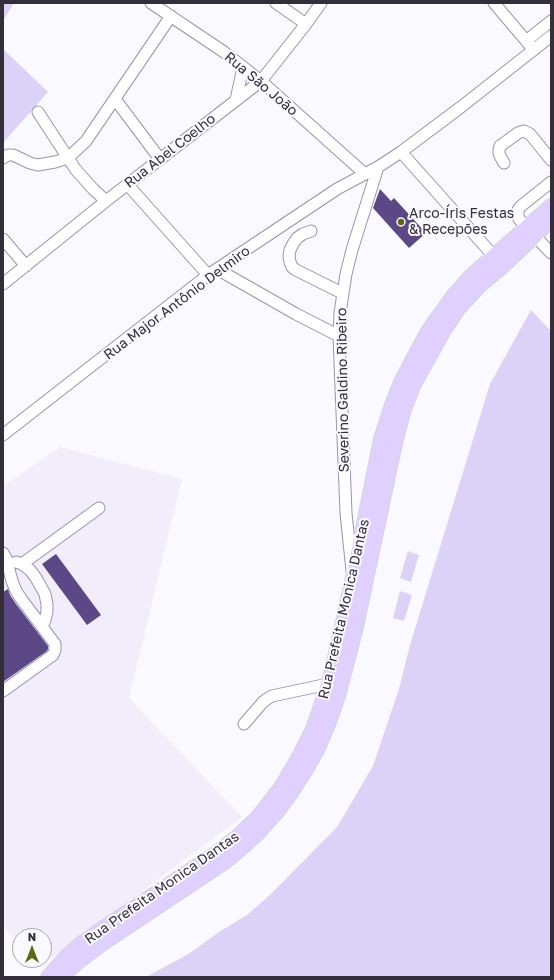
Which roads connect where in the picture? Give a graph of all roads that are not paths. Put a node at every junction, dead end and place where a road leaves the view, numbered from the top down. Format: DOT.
graph roads {
  1 [pos="151,3"];
  2 [pos="276,3"];
  3 [pos="321,3"];
  4 [pos="494,3"];
  5 [pos="171,16"];
  6 [pos="551,22"];
  7 [pos="306,24"];
  8 [pos="551,36"];
  9 [pos="530,45"];
  10 [pos="243,67"];
  11 [pos="261,81"];
  12 [pos="115,99"];
  13 [pos="236,100"];
  14 [pos="38,112"];
  15 [pos="401,152"];
  16 [pos="3,158"];
  17 [pos="68,158"];
  18 [pos="160,159"];
  19 [pos="551,160"];
  20 [pos="504,163"];
  21 [pos="378,167"];
  22 [pos="365,174"];
  23 [pos="551,182"];
  24 [pos="127,184"];
  25 [pos="106,201"];
  26 [pos="551,206"];
  27 [pos="551,219"];
  28 [pos="311,231"];
  29 [pos="531,232"];
  30 [pos="3,239"];
  31 [pos="551,253"];
  32 [pos="499,261"];
  33 [pos="26,266"];
  34 [pos="213,272"];
  35 [pos="3,284"];
  36 [pos="342,293"];
  37 [pos="339,336"];
  38 [pos="3,435"];
  39 [pos="99,508"];
  40 [pos="5,556"];
  41 [pos="22,564"];
  42 [pos="359,582"];
  43 [pos="42,627"];
  44 [pos="328,684"];
  45 [pos="3,691"];
  46 [pos="244,724"];
  47 [pos="48,977"];
  48 [pos="61,977"];
  1 -- 5 [label="street, Rua São João"];
  2 -- 7 [label="street"];
  3 -- 7 [label="street, Rua Abel Coelho"];
  4 -- 9 [label="street"];
  5 -- 10 [label="street, Rua São João"];
  5 -- 12 [label="street"];
  6 -- 9 [label="street"];
  7 -- 11 [label="street, Rua Abel Coelho"];
  8 -- 9 [label="street"];
  9 -- 15 [label="street, Rua Major Antônio Delmiro"];
  10 -- 11 [label="street, Rua São João"];
  10 -- 13 [label="street"];
  11 -- 13 [label="street, Rua Abel Coelho"];
  11 -- 22 [label="street, Rua São João"];
  12 -- 17 [label="street"];
  12 -- 18 [label="street"];
  13 -- 18 [label="street, Rua Abel Coelho"];
  14 -- 17 [label="street"];
  15 -- 21 [label="street, Rua Major Antônio Delmiro"];
  15 -- 32 [label="street"];
  16 -- 17 [label="street"];
  17 -- 25 [label="street"];
  18 -- 24 [label="street, Rua Abel Coelho"];
  19 -- 20 [label="street"];
  21 -- 22 [label="street, Rua Major Antônio Delmiro"];
  21 -- 36 [label="street, Severino Galdino Ribeiro"];
  22 -- 34 [label="street, Rua Major Antônio Delmiro"];
  23 -- 29 [label="street"];
  24 -- 25 [label="street, Rua Abel Coelho"];
  24 -- 34 [label="street"];
  25 -- 33 [label="street, Rua Abel Coelho"];
  26 -- 29 [label="main road, Rua Prefeita Monica Dantas"];
  27 -- 29 [label="main road, Rua Prefeita Monica Dantas"];
  28 -- 36 [label="street"];
  29 -- 31 [label="street"];
  29 -- 32 [label="main road, Rua Prefeita Monica Dantas"];
  30 -- 33 [label="street"];
  32 -- 42 [label="main road, Rua Prefeita Monica Dantas"];
  33 -- 35 [label="street, Rua Abel Coelho"];
  34 -- 37 [label="street"];
  34 -- 38 [label="street, Rua Major Antônio Delmiro"];
  36 -- 37 [label="street, Severino Galdino Ribeiro"];
  37 -- 42 [label="street, Severino Galdino Ribeiro"];
  39 -- 41 [label="street"];
  40 -- 41 [label="street"];
  40 -- 43 [label="street"];
  41 -- 43 [label="street"];
  42 -- 44 [label="main road, Rua Prefeita Monica Dantas"];
  42 -- 48 [label="main road, Rua Prefeita Monica Dantas"];
  43 -- 45 [label="street"];
  44 -- 46 [label="street"];
  44 -- 47 [label="main road, Rua Prefeita Monica Dantas"];
}
